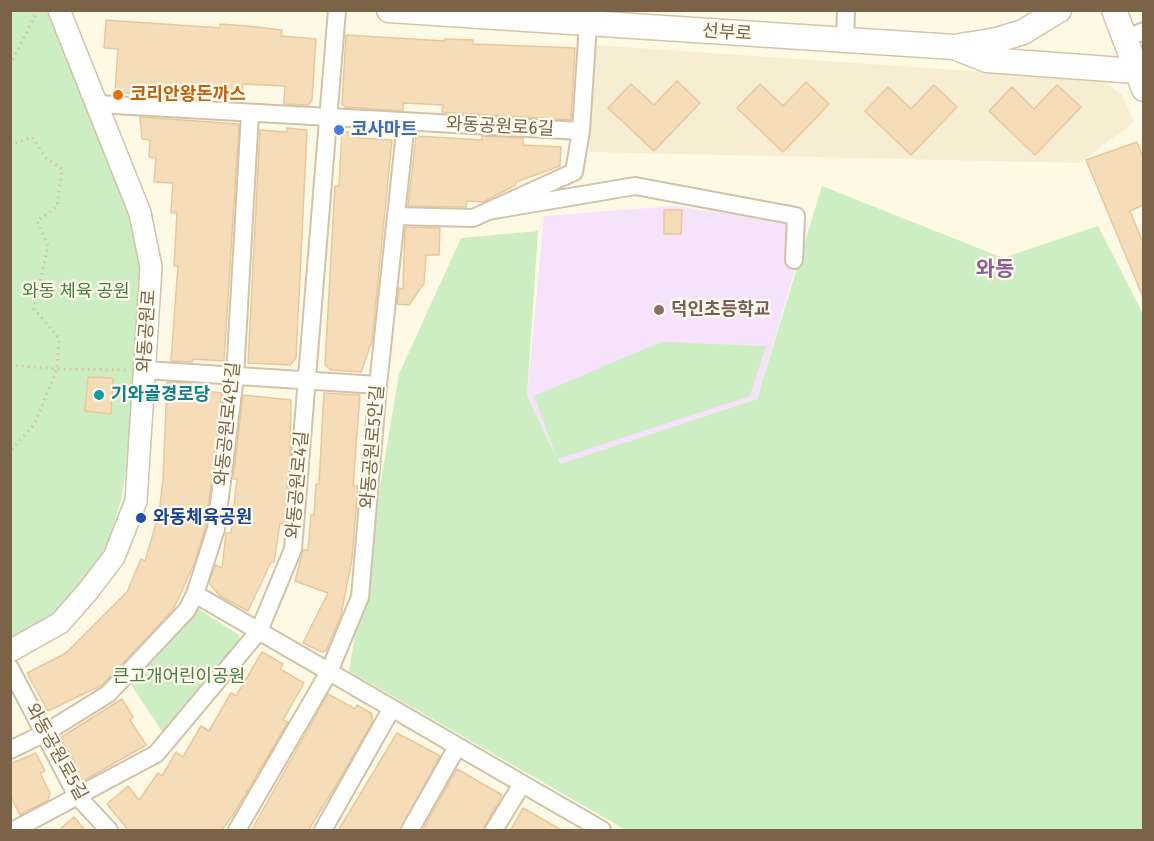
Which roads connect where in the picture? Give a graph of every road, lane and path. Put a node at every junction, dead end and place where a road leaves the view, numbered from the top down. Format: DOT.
graph roads {
  1 [pos="38,10"];
  2 [pos="59,10"];
  3 [pos="337,10"];
  4 [pos="389,10"];
  5 [pos="846,10"];
  6 [pos="1059,10"];
  7 [pos="1114,10"];
  8 [pos="472,13"];
  9 [pos="588,24"];
  10 [pos="1134,35"];
  11 [pos="844,41"];
  12 [pos="954,47"];
  13 [pos="10,65"];
  14 [pos="1140,80"];
  15 [pos="96,104"];
  16 [pos="250,113"];
  17 [pos="328,117"];
  18 [pos="406,122"];
  19 [pos="581,131"];
  20 [pos="10,145"];
  21 [pos="488,211"];
  22 [pos="396,216"];
  23 [pos="794,260"];
  24 [pos="10,365"];
  25 [pos="57,369"];
  26 [pos="145,370"];
  27 [pos="235,376"];
  28 [pos="307,381"];
  29 [pos="378,385"];
  30 [pos="10,452"];
  31 [pos="195,594"];
  32 [pos="260,632"];
  33 [pos="10,651"];
  34 [pos="10,668"];
  35 [pos="329,672"];
  36 [pos="392,708"];
  37 [pos="45,733"];
  38 [pos="457,747"];
  39 [pos="10,750"];
  40 [pos="522,784"];
  41 [pos="77,796"];
  42 [pos="590,828"];
  43 [pos="14,831"];
  44 [pos="109,831"];
  45 [pos="237,831"];
  46 [pos="322,831"];
  47 [pos="410,831"];
  48 [pos="495,831"];
  1 -- 13 [label="path"];
  2 -- 15 [label="street, 와동공원로"];
  3 -- 17 [label="street, 와동공원로4길"];
  4 -- 8 [label="main road, 선부로"];
  5 -- 11 [label="street"];
  6 -- 12 [label="main road, 선부로"];
  7 -- 10 [label="main road"];
  8 -- 9 [label="main road, 선부로"];
  9 -- 11 [label="main road, 선부로"];
  9 -- 19 [label="street"];
  10 -- 14 [label="main road"];
  11 -- 12 [label="main road, 선부로"];
  12 -- 14 [label="main road"];
  15 -- 16 [label="street, 와동공원로6길"];
  15 -- 26 [label="street, 와동공원로"];
  16 -- 17 [label="street, 와동공원로6길"];
  16 -- 27 [label="street, 와동공원로4안길"];
  17 -- 18 [label="street, 와동공원로6길"];
  17 -- 28 [label="street, 와동공원로4길"];
  18 -- 19 [label="street, 와동공원로6길"];
  18 -- 22 [label="street, 와동공원로5안길"];
  19 -- 21 [label="street"];
  20 -- 25 [label="path"];
  21 -- 22 [label="street"];
  21 -- 23 [label="street"];
  22 -- 29 [label="street, 와동공원로5안길"];
  24 -- 25 [label="path"];
  25 -- 26 [label="path"];
  25 -- 30 [label="path"];
  26 -- 27 [label="street"];
  26 -- 33 [label="street, 와동공원로"];
  27 -- 28 [label="street"];
  27 -- 31 [label="street, 와동공원로4안길"];
  28 -- 29 [label="street"];
  28 -- 32 [label="street, 와동공원로4길"];
  29 -- 35 [label="street, 와동공원로5안길"];
  31 -- 32 [label="street"];
  31 -- 37 [label="street, 와동공원로4안길"];
  32 -- 35 [label="street"];
  32 -- 41 [label="street, 와동공원로4길"];
  34 -- 37 [label="street, 와동공원로5길"];
  35 -- 36 [label="street"];
  35 -- 45 [label="street"];
  36 -- 38 [label="street"];
  36 -- 46 [label="street"];
  37 -- 39 [label="street, 와동공원로4안길"];
  37 -- 41 [label="street, 와동공원로5길"];
  38 -- 40 [label="street"];
  38 -- 47 [label="street"];
  40 -- 42 [label="street"];
  40 -- 48 [label="street"];
  41 -- 43 [label="street, 와동공원로4길"];
  41 -- 44 [label="street, 와동공원로5길"];
}
